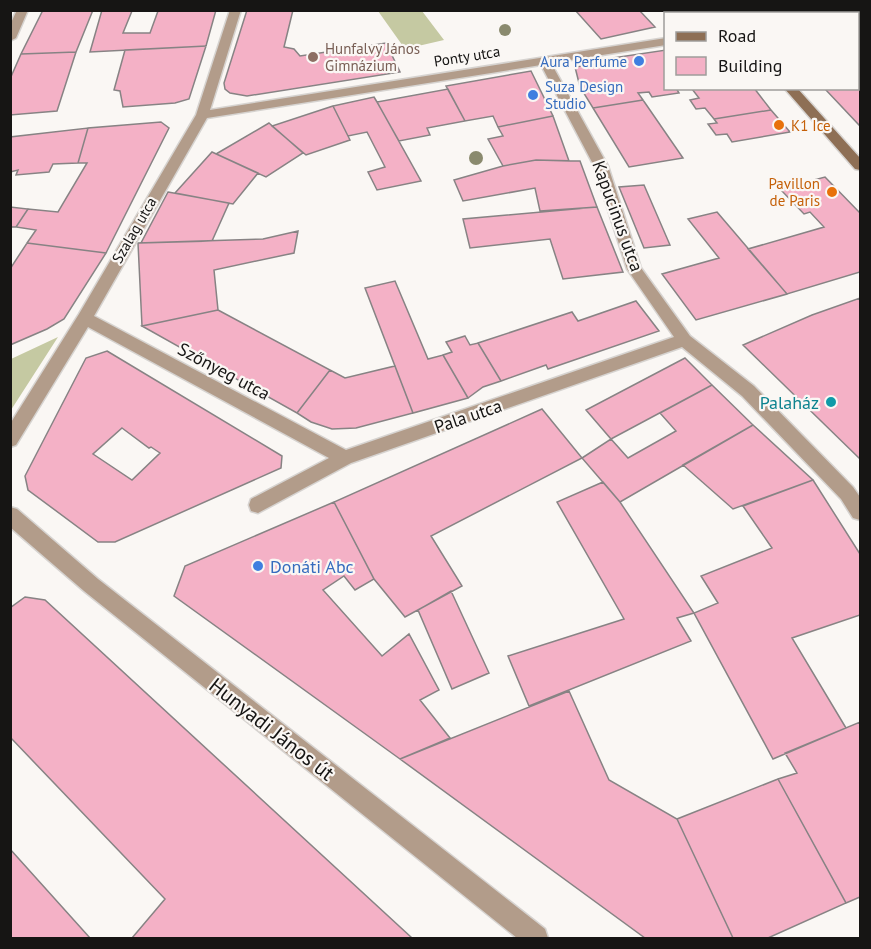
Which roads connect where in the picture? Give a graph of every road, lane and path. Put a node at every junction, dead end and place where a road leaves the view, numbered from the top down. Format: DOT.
graph roads {
  1 [pos="23,10"];
  2 [pos="236,10"];
  3 [pos="10,38"];
  4 [pos="664,41"];
  5 [pos="544,60"];
  6 [pos="792,90"];
  7 [pos="202,115"];
  8 [pos="861,166"];
  9 [pos="85,318"];
  10 [pos="684,340"];
  11 [pos="10,440"];
  12 [pos="345,458"];
  13 [pos="258,505"];
  14 [pos="861,512"];
  15 [pos="10,515"];
  16 [pos="536,939"];
  1 -- 3 [label="street"];
  2 -- 7 [label="street, Szalag utca"];
  4 -- 5 [label="street, Ponty utca"];
  5 -- 7 [label="street, Ponty utca"];
  5 -- 10 [label="street, Kapucinus utca"];
  6 -- 8 [label="street"];
  7 -- 9 [label="street, Szalag utca"];
  9 -- 11 [label="street, Szalag utca"];
  9 -- 12 [label="street, Szőnyeg utca"];
  10 -- 12 [label="street, Pala utca"];
  10 -- 14 [label="street, Kapucinus utca"];
  12 -- 13 [label="street, Pala utca"];
  15 -- 16 [label="street, Hunyadi János út"];
}
